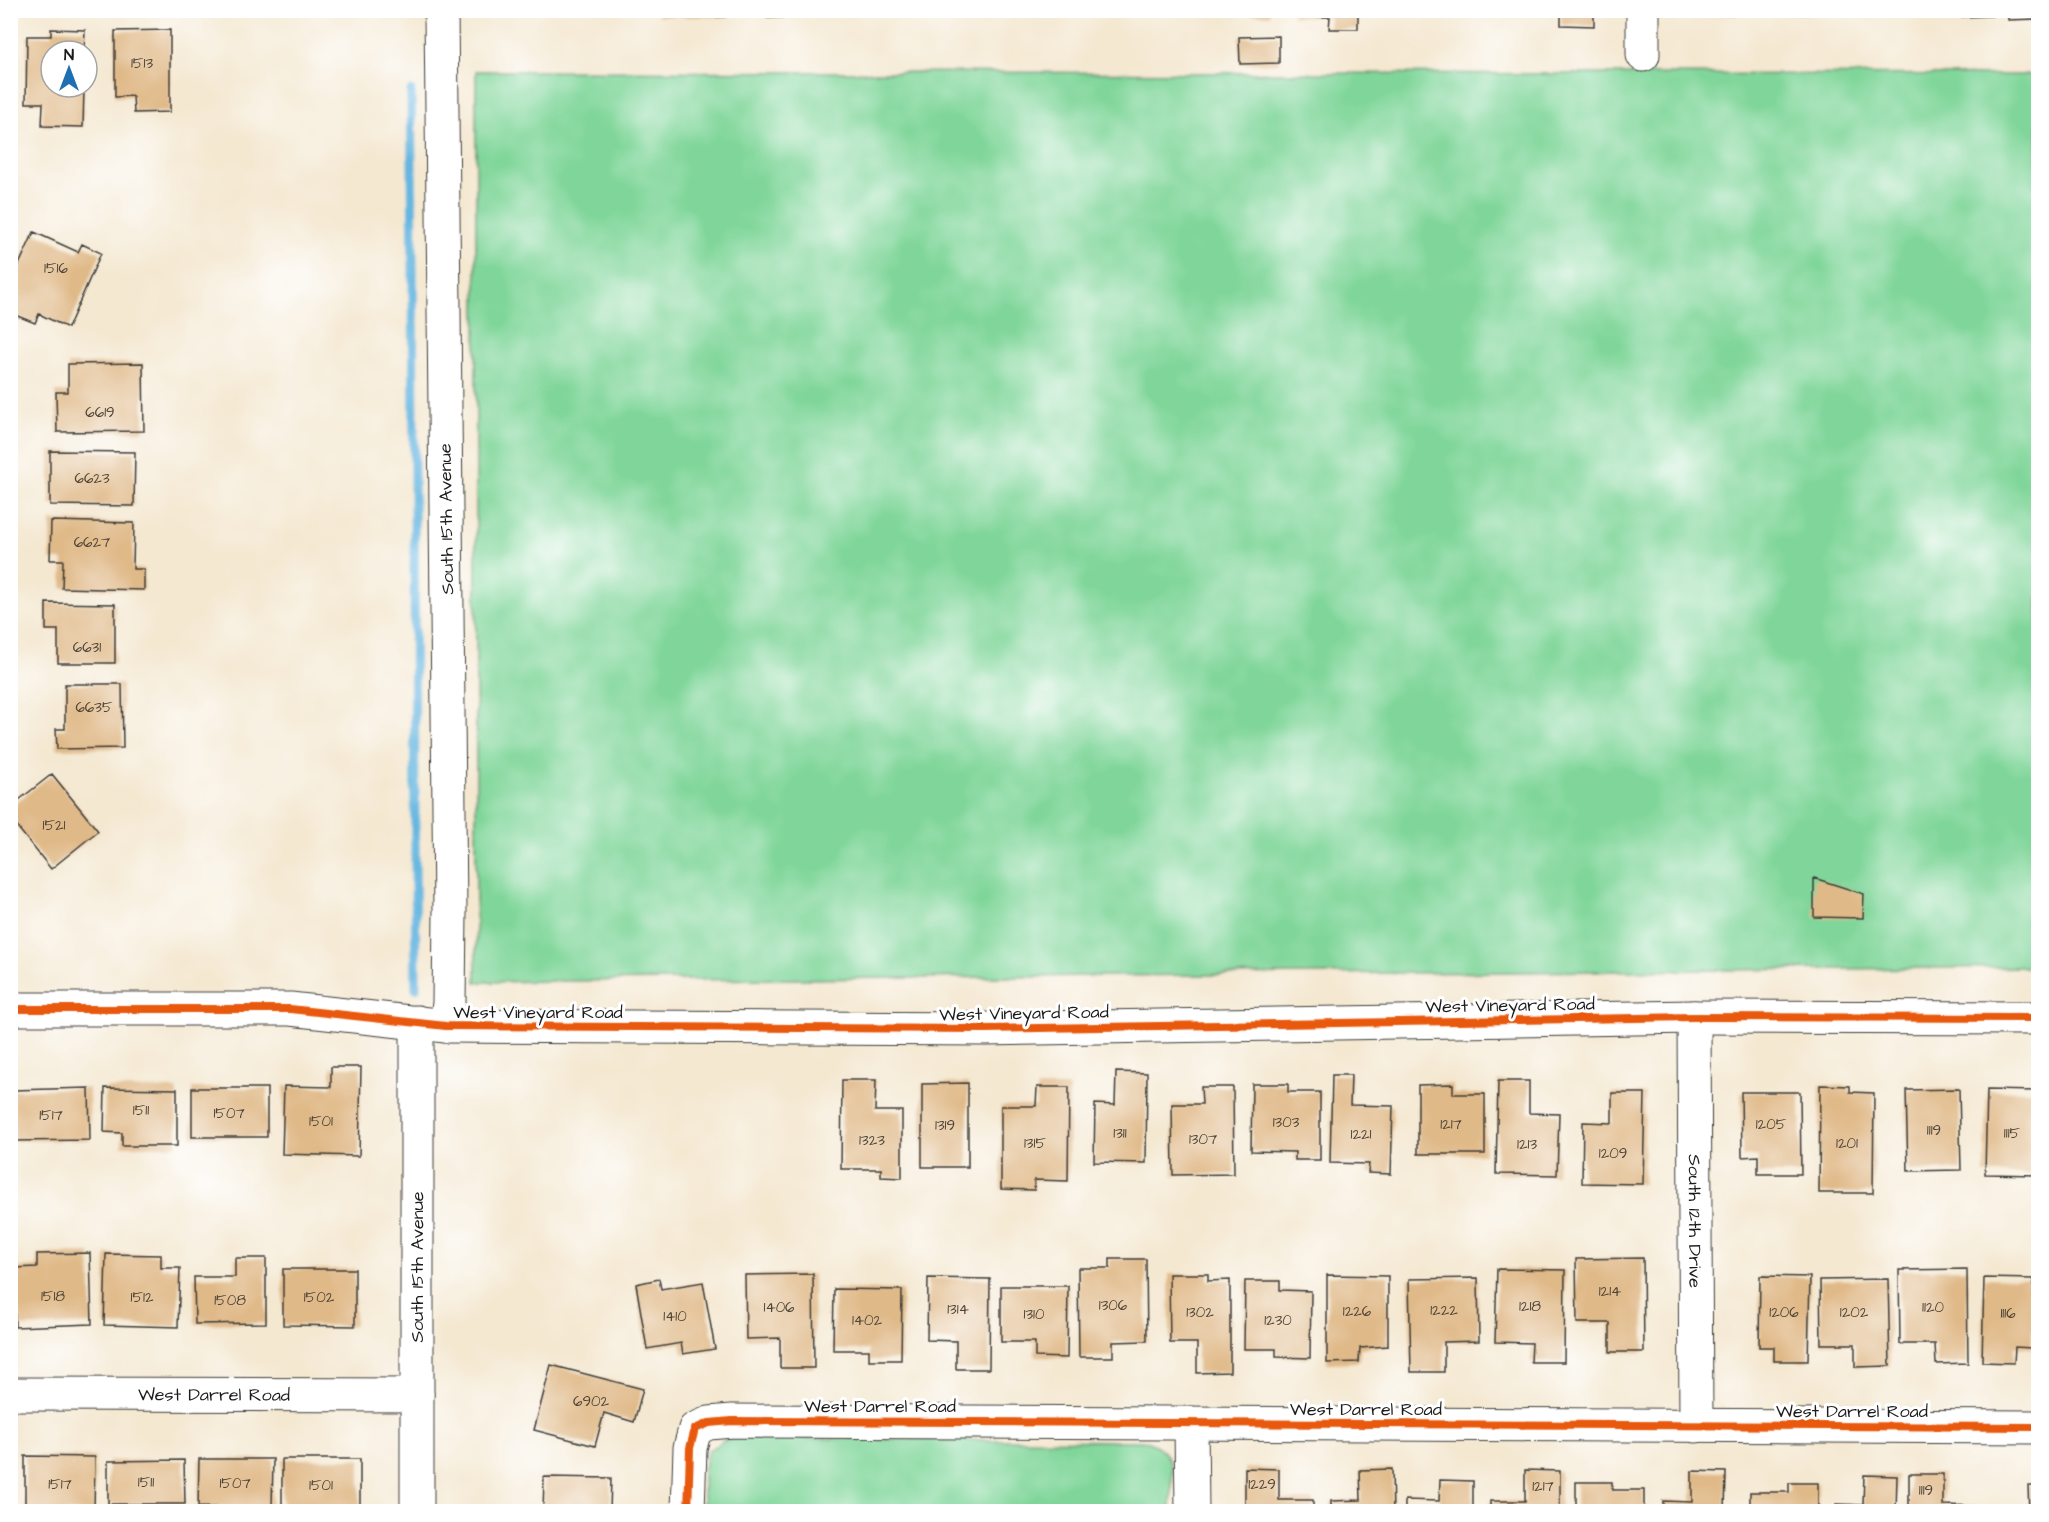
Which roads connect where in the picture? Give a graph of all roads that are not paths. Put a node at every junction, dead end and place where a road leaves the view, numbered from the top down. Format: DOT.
graph roads {
  1 [pos="441,10"];
  2 [pos="1644,10"];
  3 [pos="1644,55"];
  4 [pos="10,1009"];
  5 [pos="1694,1017"];
  6 [pos="2038,1018"];
  7 [pos="431,1024"];
  8 [pos="10,1394"];
  9 [pos="417,1395"];
  10 [pos="1191,1423"];
  11 [pos="1696,1425"];
  12 [pos="2038,1427"];
  13 [pos="417,1512"];
  14 [pos="688,1512"];
  15 [pos="1192,1512"];
  1 -- 7 [label="street, South 15th Avenue"];
  2 -- 3 [label="street"];
  4 -- 7 [label="street, West Vineyard Road"];
  5 -- 6 [label="street, West Vineyard Road"];
  5 -- 7 [label="street, West Vineyard Road"];
  5 -- 11 [label="street, South 12th Drive"];
  7 -- 9 [label="street, South 15th Avenue"];
  8 -- 9 [label="street, West Darrel Road"];
  9 -- 13 [label="street, South 15th Avenue"];
  10 -- 11 [label="street, West Darrel Road"];
  10 -- 14 [label="street, West Darrel Road"];
  10 -- 15 [label="street"];
  11 -- 12 [label="street, West Darrel Road"];
}
